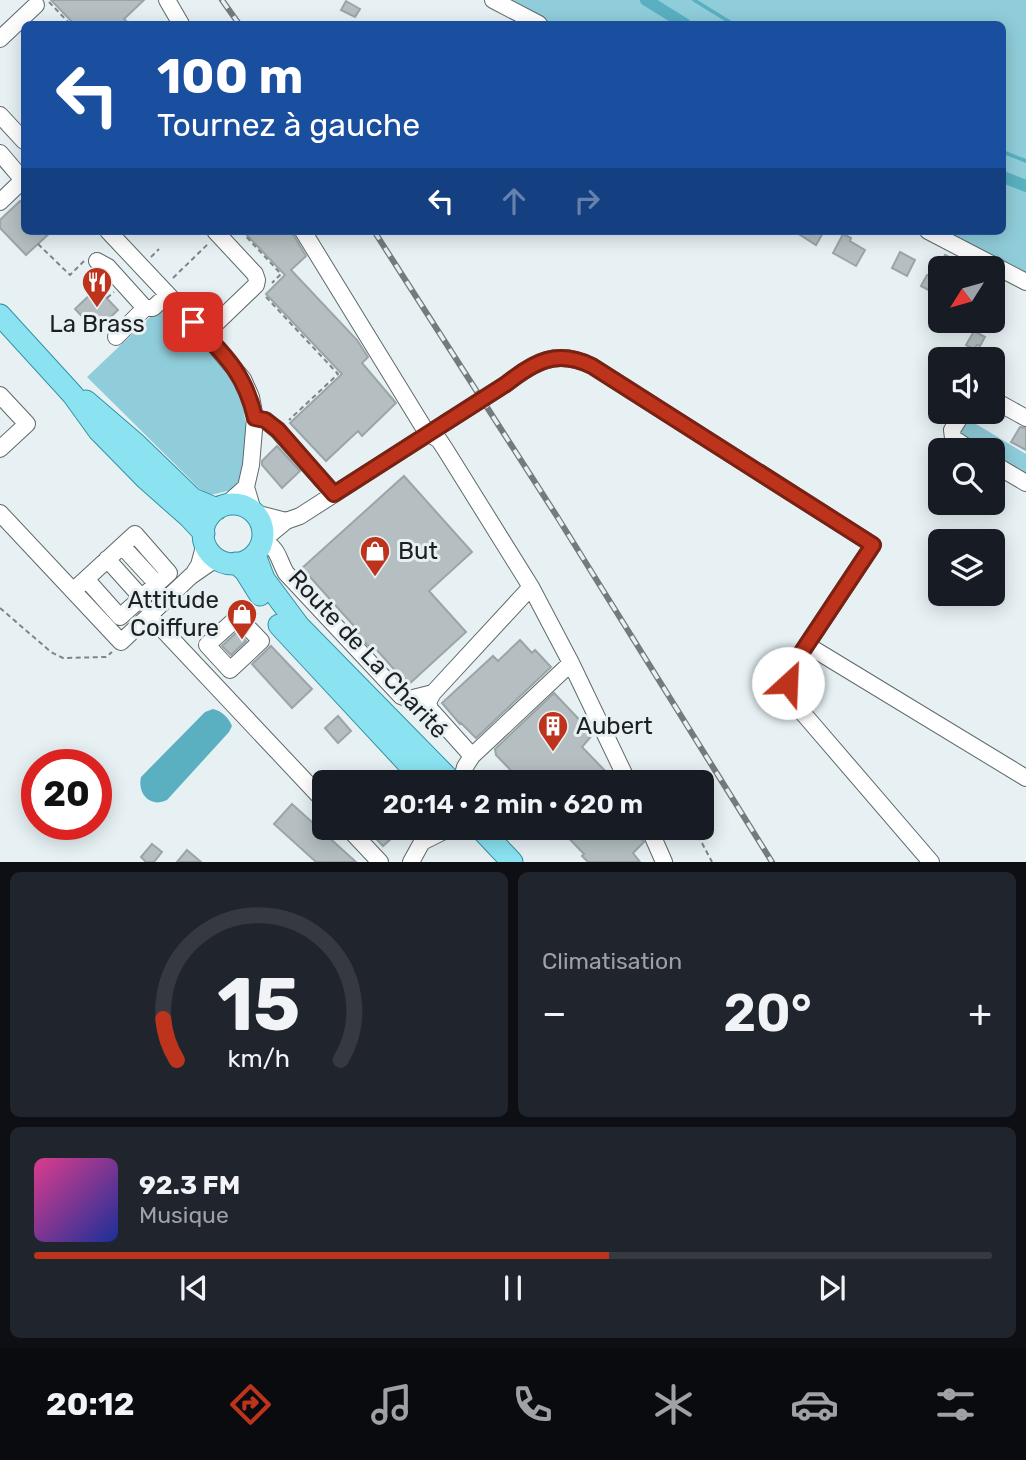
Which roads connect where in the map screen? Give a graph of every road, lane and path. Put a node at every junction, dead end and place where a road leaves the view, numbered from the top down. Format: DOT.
graph roads {
  1 [pos="167,0"];
  2 [pos="493,0"];
  3 [pos="42,2"];
  4 [pos="66,21"];
  5 [pos="179,21"];
  6 [pos="533,21"];
  7 [pos="0,38"];
  8 [pos="0,115"];
  9 [pos="21,138"];
  10 [pos="0,153"];
  11 [pos="21,177"];
  12 [pos="21,183"];
  13 [pos="0,202"];
  14 [pos="214,235"];
  15 [pos="218,235"];
  16 [pos="244,235"];
  17 [pos="305,235"];
  18 [pos="936,235"];
  19 [pos="113,237"];
  20 [pos="38,244"];
  21 [pos="94,258"];
  22 [pos="1026,282"];
  23 [pos="271,283"];
  24 [pos="164,292"];
  25 [pos="262,292"];
  26 [pos="145,308"];
  27 [pos="0,315"];
  28 [pos="205,334"];
  29 [pos="116,337"];
  30 [pos="58,377"];
  31 [pos="0,395"];
  32 [pos="1005,406"];
  33 [pos="255,418"];
  34 [pos="1026,418"];
  35 [pos="278,430"];
  36 [pos="427,433"];
  37 [pos="0,449"];
  38 [pos="1005,471"];
  39 [pos="1026,483"];
  40 [pos="246,487"];
  41 [pos="334,494"];
  42 [pos="222,507"];
  43 [pos="254,512"];
  44 [pos="0,513"];
  45 [pos="286,521"];
  46 [pos="230,549"];
  47 [pos="104,563"];
  48 [pos="531,587"];
  49 [pos="72,591"];
  50 [pos="138,601"];
  51 [pos="0,607"];
  52 [pos="150,616"];
  53 [pos="207,645"];
  54 [pos="807,645"];
  55 [pos="111,654"];
  56 [pos="191,659"];
  57 [pos="571,663"];
  58 [pos="433,693"];
  59 [pos="472,756"];
  60 [pos="436,770"];
  61 [pos="461,770"];
  62 [pos="622,770"];
  63 [pos="1026,778"];
  64 [pos="312,788"];
  65 [pos="359,840"];
  66 [pos="429,840"];
  67 [pos="485,840"];
  68 [pos="489,840"];
  69 [pos="493,840"];
  70 [pos="654,840"];
  71 [pos="700,840"];
  72 [pos="380,862"];
  73 [pos="411,862"];
  74 [pos="500,862"];
  75 [pos="512,862"];
  76 [pos="522,862"];
  77 [pos="664,862"];
  78 [pos="712,862"];
  79 [pos="931,862"];
  1 -- 5 [label="street"];
  2 -- 6 [label="street"];
  3 -- 4 [label="path"];
  3 -- 7 [label="street"];
  8 -- 9 [label="street"];
  10 -- 11 [label="street"];
  12 -- 13 [label="street"];
  14 -- 24 [label="path"];
  15 -- 28 [label="street"];
  16 -- 23 [label="path"];
  17 -- 36 [label="street"];
  18 -- 22 [label="street"];
  19 -- 24 [label="street"];
  20 -- 21 [label="path"];
  21 -- 26 [label="street"];
  24 -- 26 [label="street"];
  24 -- 28 [label="street"];
  25 -- 35 [label="path"];
  26 -- 29 [label="street"];
  27 -- 30 [label="main road, Route de La Charité"];
  28 -- 33 [label="street"];
  30 -- 42 [label="main road, Route de La Charité"];
  30 -- 46 [label="main road, Route de La Charité"];
  31 -- 37 [label="street"];
  32 -- 34 [label="street"];
  33 -- 35 [label="street"];
  33 -- 40 [label="street"];
  35 -- 41 [label="street"];
  36 -- 41 [label="street"];
  36 -- 48 [label="street"];
  36 -- 54 [label="street, bridge"];
  38 -- 39 [label="street"];
  40 -- 42 [label="street"];
  40 -- 43 [label="street"];
  41 -- 45 [label="street"];
  42 -- 43 [label="main road, Route de La Charité"];
  42 -- 46 [label="main road"];
  43 -- 45 [label="street"];
  43 -- 46 [label="main road"];
  44 -- 49 [label="street"];
  45 -- 46 [label="street"];
  46 -- 52 [label="street"];
  46 -- 58 [label="street"];
  46 -- 60 [label="main road, Route de La Charité"];
  47 -- 49 [label="street"];
  47 -- 50 [label="street"];
  47 -- 50 [label="street"];
  47 -- 50 [label="street"];
  48 -- 57 [label="street"];
  48 -- 58 [label="street"];
  49 -- 52 [label="street"];
  51 -- 55 [label="path"];
  52 -- 56 [label="street"];
  53 -- 56 [label="street"];
  54 -- 63 [label="street"];
  54 -- 79 [label="street"];
  56 -- 64 [label="street"];
  57 -- 59 [label="street"];
  57 -- 62 [label="street"];
  58 -- 59 [label="street"];
  59 -- 61 [label="street"];
  65 -- 72 [label="street"];
  66 -- 73 [label="street"];
  67 -- 74 [label="main road"];
  68 -- 75 [label="main road"];
  69 -- 76 [label="main road"];
  70 -- 77 [label="street"];
  71 -- 78 [label="path"];
}
